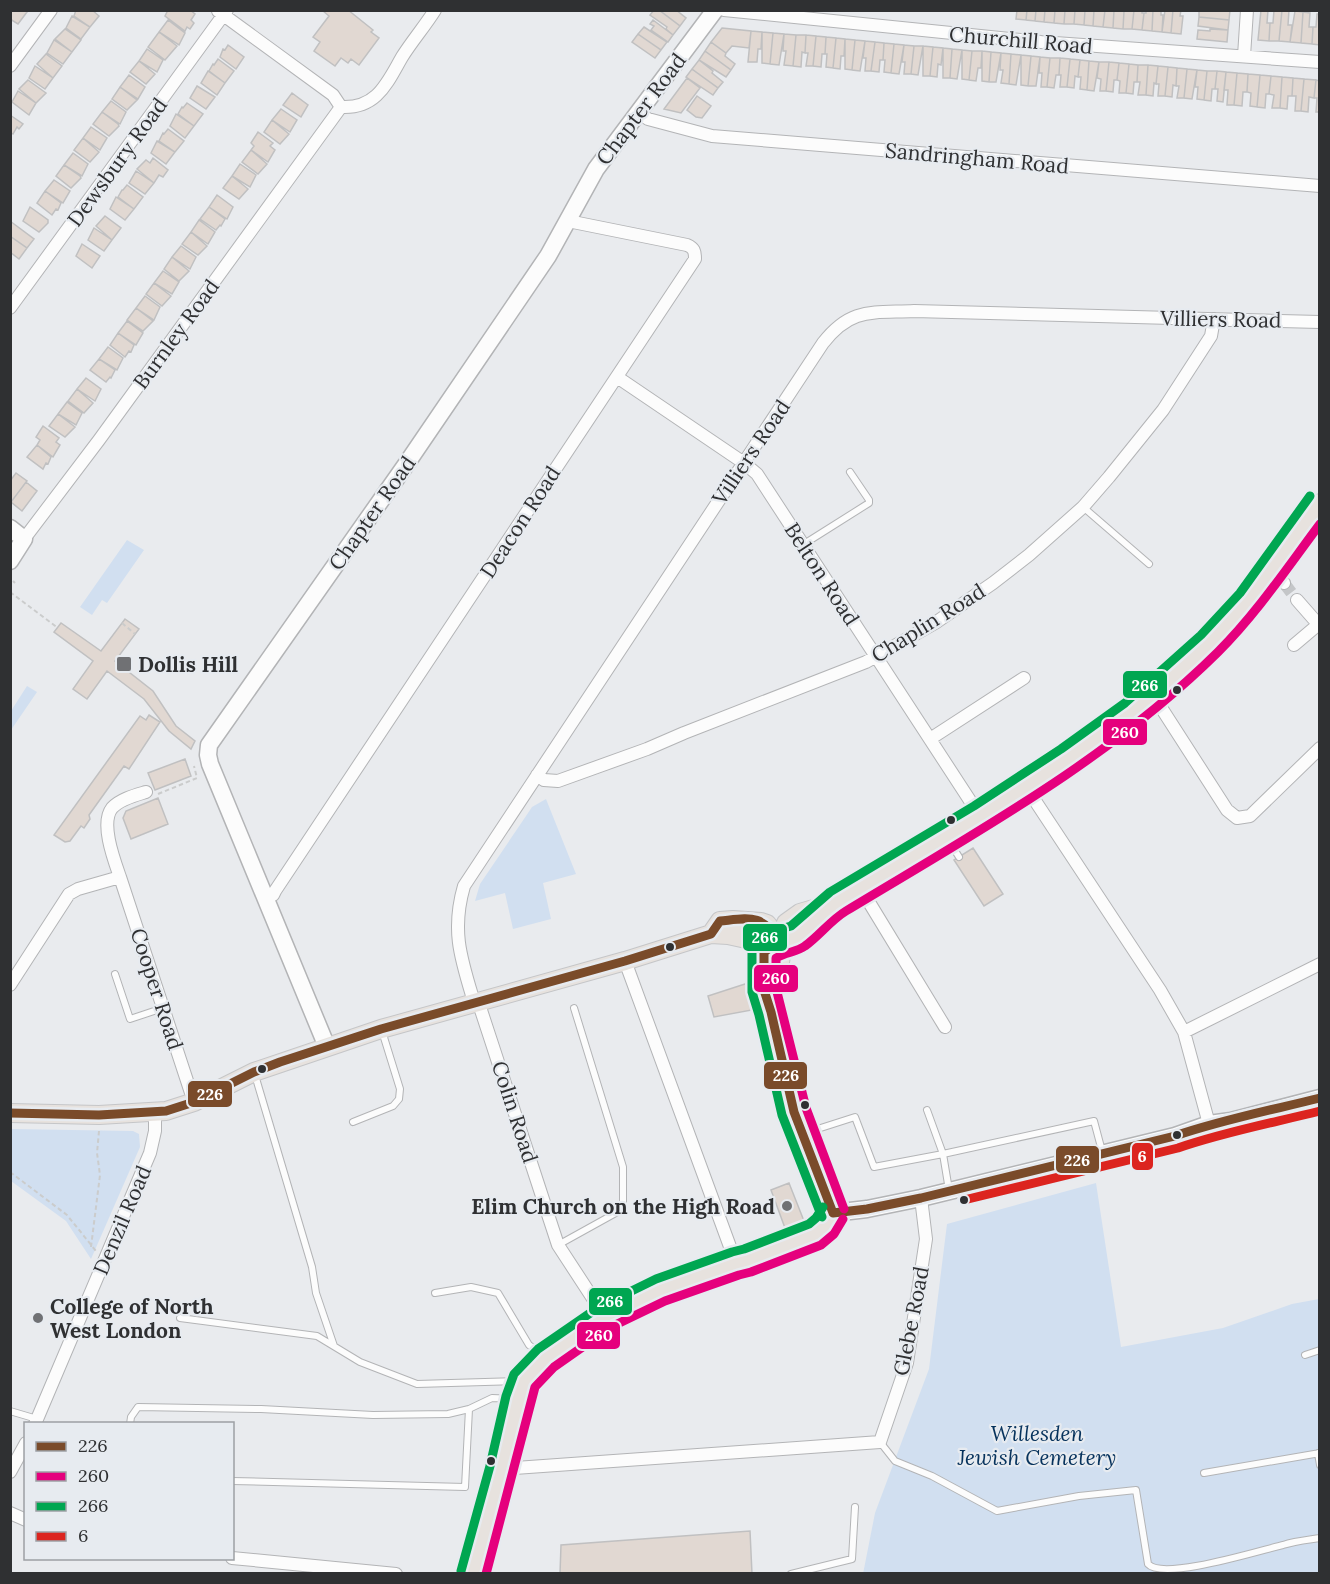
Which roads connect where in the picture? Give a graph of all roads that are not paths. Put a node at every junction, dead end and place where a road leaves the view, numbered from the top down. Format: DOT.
graph roads {
  1 [pos="51,10"];
  2 [pos="435,10"];
  3 [pos="715,10"];
  4 [pos="724,10"];
  5 [pos="1247,10"];
  6 [pos="222,12"];
  7 [pos="1244,56"];
  8 [pos="1320,62"];
  9 [pos="10,66"];
  10 [pos="342,108"];
  11 [pos="639,113"];
  12 [pos="1320,186"];
  13 [pos="568,221"];
  14 [pos="10,309"];
  15 [pos="1214,319"];
  16 [pos="1320,322"];
  17 [pos="617,377"];
  18 [pos="744,463"];
  19 [pos="850,472"];
  20 [pos="1320,503"];
  21 [pos="1083,507"];
  22 [pos="17,534"];
  23 [pos="804,544"];
  24 [pos="10,561"];
  25 [pos="1149,564"];
  26 [pos="1297,600"];
  27 [pos="1319,623"];
  28 [pos="1294,645"];
  29 [pos="876,656"];
  30 [pos="1024,678"];
  31 [pos="1153,695"];
  32 [pos="930,739"];
  33 [pos="1318,754"];
  34 [pos="537,775"];
  35 [pos="1026,787"];
  36 [pos="148,795"];
  37 [pos="980,816"];
  38 [pos="947,837"];
  39 [pos="959,857"];
  40 [pos="120,877"];
  41 [pos="861,889"];
  42 [pos="265,898"];
  43 [pos="780,940"];
  44 [pos="625,961"];
  45 [pos="1320,964"];
  46 [pos="115,974"];
  47 [pos="10,986"];
  48 [pos="476,1001"];
  49 [pos="163,1008"];
  50 [pos="574,1008"];
  51 [pos="945,1027"];
  52 [pos="381,1029"];
  53 [pos="1184,1032"];
  54 [pos="327,1047"];
  55 [pos="254,1072"];
  56 [pos="1320,1098"];
  57 [pos="194,1102"];
  58 [pos="927,1110"];
  59 [pos="10,1113"];
  60 [pos="155,1113"];
  61 [pos="353,1122"];
  62 [pos="1209,1124"];
  63 [pos="801,1134"];
  64 [pos="1102,1153"];
  65 [pos="943,1155"];
  66 [pos="949,1191"];
  67 [pos="921,1197"];
  68 [pos="833,1213"];
  69 [pos="558,1245"];
  70 [pos="736,1263"];
  71 [pos="435,1293"];
  72 [pos="605,1317"];
  73 [pos="180,1318"];
  74 [pos="334,1346"];
  75 [pos="1320,1350"];
  76 [pos="1305,1355"];
  77 [pos="546,1358"];
  78 [pos="524,1381"];
  79 [pos="518,1399"];
  80 [pos="469,1409"];
  81 [pos="10,1411"];
  82 [pos="36,1421"];
  83 [pos="130,1422"];
  84 [pos="880,1442"];
  85 [pos="24,1447"];
  86 [pos="1319,1453"];
  87 [pos="1320,1465"];
  88 [pos="502,1469"];
  89 [pos="10,1472"];
  90 [pos="1204,1473"];
  91 [pos="234,1481"];
  92 [pos="855,1507"];
  93 [pos="10,1513"];
  94 [pos="24,1519"];
  95 [pos="1320,1538"];
  96 [pos="234,1558"];
  97 [pos="396,1574"];
  98 [pos="473,1574"];
  99 [pos="791,1574"];
  1 -- 9 [label="street"];
  2 -- 10 [label="street"];
  3 -- 11 [label="street, Chapter Road"];
  4 -- 7 [label="street, Churchill Road"];
  5 -- 7 [label="street"];
  6 -- 10 [label="street"];
  6 -- 14 [label="street, Dewsbury Road"];
  7 -- 8 [label="street, Churchill Road"];
  10 -- 22 [label="street, Burnley Road"];
  11 -- 12 [label="street, Sandringham Road"];
  11 -- 13 [label="street, Chapter Road"];
  13 -- 17 [label="street, Deacon Road"];
  13 -- 42 [label="street, Chapter Road"];
  15 -- 16 [label="street, Villiers Road"];
  15 -- 18 [label="street, Villiers Road"];
  15 -- 21 [label="street, Chaplin Road"];
  17 -- 18 [label="street, Belton Road"];
  17 -- 42 [label="street, Deacon Road"];
  18 -- 23 [label="street, Belton Road"];
  18 -- 34 [label="street, Villiers Road"];
  19 -- 23 [label="lane"];
  20 -- 31 [label="main road"];
  21 -- 25 [label="lane"];
  21 -- 29 [label="street, Chaplin Road"];
  22 -- 24 [label="street, Burnley Road"];
  23 -- 29 [label="street, Belton Road"];
  26 -- 27 [label="street"];
  27 -- 28 [label="street"];
  29 -- 32 [label="street, Belton Road"];
  29 -- 34 [label="street, Chaplin Road"];
  30 -- 32 [label="street"];
  31 -- 33 [label="street"];
  31 -- 35 [label="main road"];
  32 -- 37 [label="street, Belton Road"];
  34 -- 48 [label="street, Villiers Road"];
  35 -- 37 [label="main road"];
  35 -- 53 [label="street"];
  36 -- 40 [label="street, Cooper Road"];
  37 -- 38 [label="main road"];
  38 -- 39 [label="lane"];
  38 -- 41 [label="main road"];
  40 -- 47 [label="street"];
  40 -- 49 [label="street, Cooper Road"];
  41 -- 43 [label="main road"];
  41 -- 51 [label="street"];
  42 -- 54 [label="street, Chapter Road"];
  43 -- 44 [label="main road"];
  43 -- 63 [label="main road"];
  44 -- 48 [label="main road"];
  44 -- 70 [label="street"];
  45 -- 53 [label="street"];
  46 -- 49 [label="lane"];
  48 -- 52 [label="main road"];
  48 -- 69 [label="street, Colin Road"];
  49 -- 57 [label="street, Cooper Road"];
  50 -- 69 [label="lane"];
  52 -- 54 [label="main road"];
  52 -- 61 [label="lane"];
  53 -- 62 [label="street"];
  54 -- 55 [label="main road"];
  55 -- 57 [label="main road"];
  55 -- 74 [label="lane"];
  56 -- 62 [label="street"];
  57 -- 60 [label="main road"];
  58 -- 65 [label="lane"];
  59 -- 60 [label="main road"];
  60 -- 82 [label="street, Denzil Road"];
  62 -- 64 [label="street"];
  63 -- 65 [label="lane"];
  63 -- 68 [label="main road"];
  64 -- 65 [label="lane"];
  64 -- 66 [label="street"];
  65 -- 66 [label="lane"];
  66 -- 67 [label="street"];
  67 -- 68 [label="street"];
  67 -- 84 [label="street, Glebe Road"];
  68 -- 70 [label="main road"];
  69 -- 72 [label="street, Colin Road"];
  70 -- 72 [label="main road"];
  71 -- 77 [label="lane"];
  72 -- 77 [label="main road"];
  73 -- 74 [label="lane"];
  74 -- 78 [label="lane"];
  75 -- 76 [label="lane"];
  77 -- 78 [label="main road"];
  78 -- 79 [label="main road"];
  79 -- 80 [label="lane"];
  79 -- 88 [label="main road"];
  80 -- 83 [label="lane"];
  80 -- 91 [label="lane"];
  81 -- 82 [label="lane"];
  84 -- 88 [label="street"];
  84 -- 95 [label="lane"];
  85 -- 89 [label="street"];
  86 -- 87 [label="lane"];
  86 -- 90 [label="lane"];
  88 -- 98 [label="main road"];
  92 -- 99 [label="lane"];
  93 -- 94 [label="street"];
  96 -- 97 [label="street"];
}
